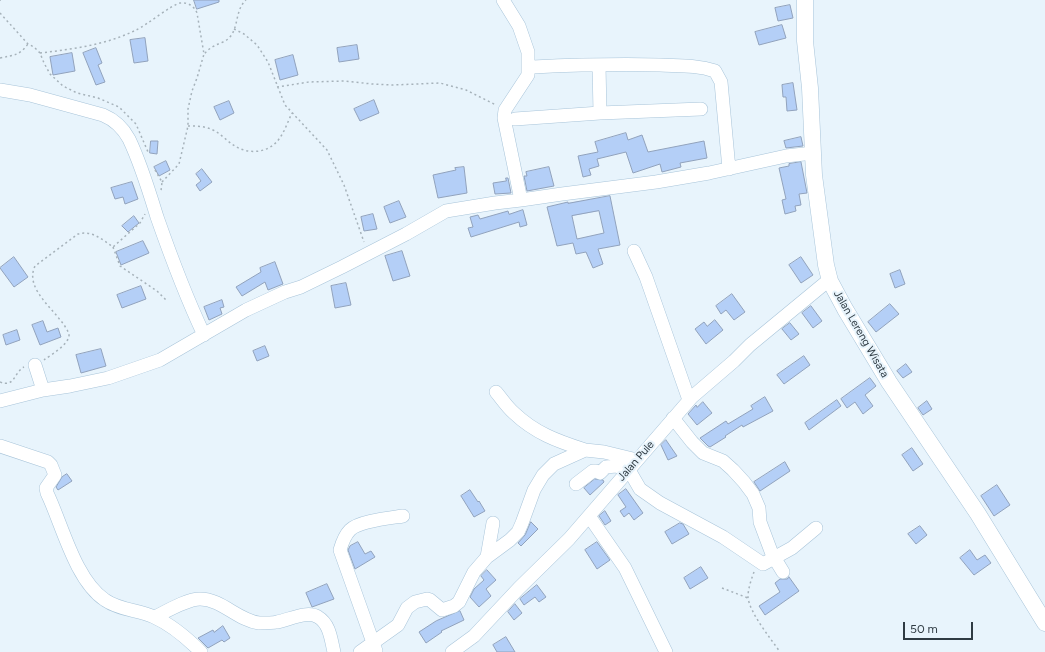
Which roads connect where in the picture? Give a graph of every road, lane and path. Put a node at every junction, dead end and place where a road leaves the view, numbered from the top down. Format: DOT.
graph roads {
  1 [pos="246,0"];
  2 [pos="503,0"];
  3 [pos="805,0"];
  4 [pos="0,13"];
  5 [pos="234,29"];
  6 [pos="28,44"];
  7 [pos="40,53"];
  8 [pos="204,54"];
  9 [pos="0,58"];
  10 [pos="598,65"];
  11 [pos="533,67"];
  12 [pos="277,87"];
  13 [pos="0,90"];
  14 [pos="701,109"];
  15 [pos="505,110"];
  16 [pos="292,113"];
  17 [pos="600,114"];
  18 [pos="515,119"];
  19 [pos="188,126"];
  20 [pos="148,152"];
  21 [pos="813,153"];
  22 [pos="152,166"];
  23 [pos="729,168"];
  24 [pos="162,182"];
  25 [pos="152,199"];
  26 [pos="521,200"];
  27 [pos="113,246"];
  28 [pos="634,251"];
  29 [pos="368,253"];
  30 [pos="830,281"];
  31 [pos="167,302"];
  32 [pos="204,335"];
  33 [pos="69,337"];
  34 [pos="35,365"];
  35 [pos="43,390"];
  36 [pos="496,392"];
  37 [pos="689,400"];
  38 [pos="0,401"];
  39 [pos="673,418"];
  40 [pos="0,446"];
  41 [pos="585,450"];
  42 [pos="633,465"];
  43 [pos="576,484"];
  44 [pos="403,516"];
  45 [pos="589,516"];
  46 [pos="493,523"];
  47 [pos="816,528"];
  48 [pos="487,557"];
  49 [pos="774,558"];
  50 [pos="763,564"];
  51 [pos="783,572"];
  52 [pos="722,588"];
  53 [pos="748,598"];
  54 [pos="155,617"];
  55 [pos="1045,623"];
  56 [pos="374,648"];
  57 [pos="201,652"];
  58 [pos="334,652"];
  59 [pos="360,652"];
  60 [pos="452,652"];
  61 [pos="666,652"];
  62 [pos="780,652"];
  1 -- 5 [label="path"];
  2 -- 15 [label="street"];
  3 -- 21 [label="main road, Jalan Lereng Wisata"];
  4 -- 6 [label="path"];
  5 -- 8 [label="path"];
  5 -- 12 [label="path"];
  6 -- 7 [label="path"];
  6 -- 9 [label="path"];
  7 -- 8 [label="path"];
  7 -- 20 [label="path"];
  8 -- 19 [label="path"];
  10 -- 11 [label="street"];
  10 -- 17 [label="street"];
  10 -- 23 [label="street"];
  12 -- 15 [label="path"];
  12 -- 16 [label="path"];
  13 -- 25 [label="street"];
  14 -- 17 [label="street"];
  15 -- 26 [label="street"];
  16 -- 19 [label="path"];
  16 -- 29 [label="path"];
  17 -- 18 [label="street"];
  19 -- 24 [label="path"];
  21 -- 23 [label="street"];
  21 -- 30 [label="main road, Jalan Lereng Wisata"];
  22 -- 24 [label="path"];
  23 -- 26 [label="street"];
  24 -- 25 [label="path"];
  25 -- 27 [label="path"];
  25 -- 32 [label="street"];
  26 -- 29 [label="street"];
  27 -- 31 [label="path"];
  27 -- 33 [label="path"];
  28 -- 37 [label="street"];
  29 -- 32 [label="street"];
  30 -- 37 [label="street, Jalan Pule"];
  30 -- 55 [label="main road, Jalan Lereng Wisata"];
  32 -- 35 [label="street"];
  34 -- 35 [label="street"];
  35 -- 38 [label="street"];
  36 -- 41 [label="street"];
  37 -- 39 [label="street, Jalan Pule"];
  39 -- 42 [label="street, Jalan Pule"];
  39 -- 49 [label="street"];
  40 -- 54 [label="street"];
  41 -- 42 [label="street"];
  41 -- 48 [label="street"];
  42 -- 43 [label="street"];
  42 -- 45 [label="street, Jalan Pule"];
  42 -- 50 [label="street"];
  44 -- 56 [label="street"];
  45 -- 60 [label="street, Jalan Pule"];
  45 -- 61 [label="street"];
  46 -- 48 [label="street"];
  47 -- 49 [label="street"];
  48 -- 56 [label="street"];
  49 -- 50 [label="street"];
  49 -- 51 [label="street"];
  50 -- 53 [label="path"];
  52 -- 53 [label="path"];
  53 -- 62 [label="path"];
  54 -- 57 [label="street"];
  54 -- 58 [label="street"];
  56 -- 59 [label="street"];
}
